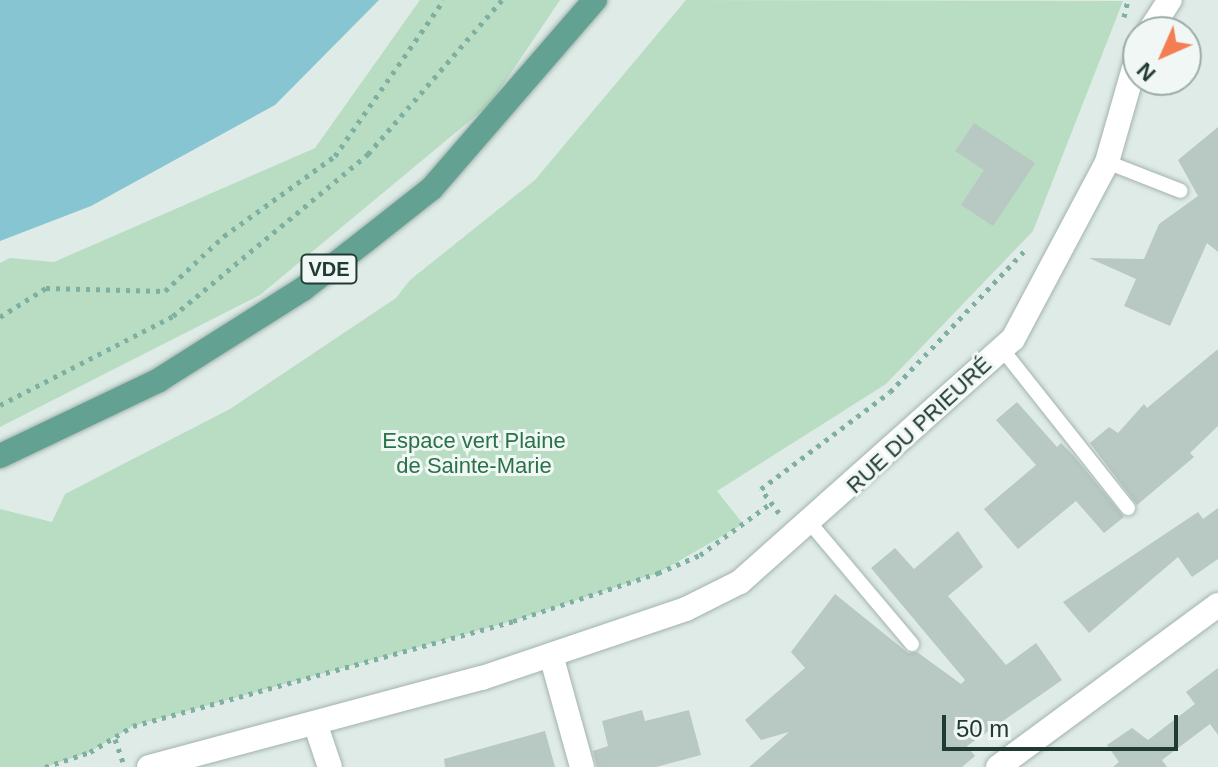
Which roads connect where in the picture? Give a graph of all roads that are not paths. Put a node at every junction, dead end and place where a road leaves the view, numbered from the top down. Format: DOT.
graph roads {
  1 [pos="595,0"];
  2 [pos="1126,96"];
  3 [pos="1107,162"];
  4 [pos="1181,191"];
  5 [pos="1002,349"];
  6 [pos="0,456"];
  7 [pos="1128,508"];
  8 [pos="804,530"];
  9 [pos="1218,605"];
  10 [pos="912,644"];
  11 [pos="551,655"];
  12 [pos="315,723"];
  13 [pos="149,767"];
  14 [pos="330,767"];
  15 [pos="582,767"];
  16 [pos="998,767"];
  1 -- 6 [label="main road, VDE"];
  2 -- 3 [label="street, RUE DU PRIEURÉ"];
  3 -- 4 [label="lane"];
  3 -- 5 [label="street, RUE DU PRIEURÉ"];
  5 -- 7 [label="lane"];
  5 -- 8 [label="street, RUE DU PRIEURÉ"];
  8 -- 10 [label="lane"];
  8 -- 11 [label="street, RUE DU PRIEURÉ"];
  9 -- 16 [label="street"];
  11 -- 12 [label="street, RUE DU PRIEURÉ"];
  11 -- 15 [label="street"];
  12 -- 13 [label="street, RUE DU PRIEURÉ"];
  12 -- 14 [label="street"];
}
